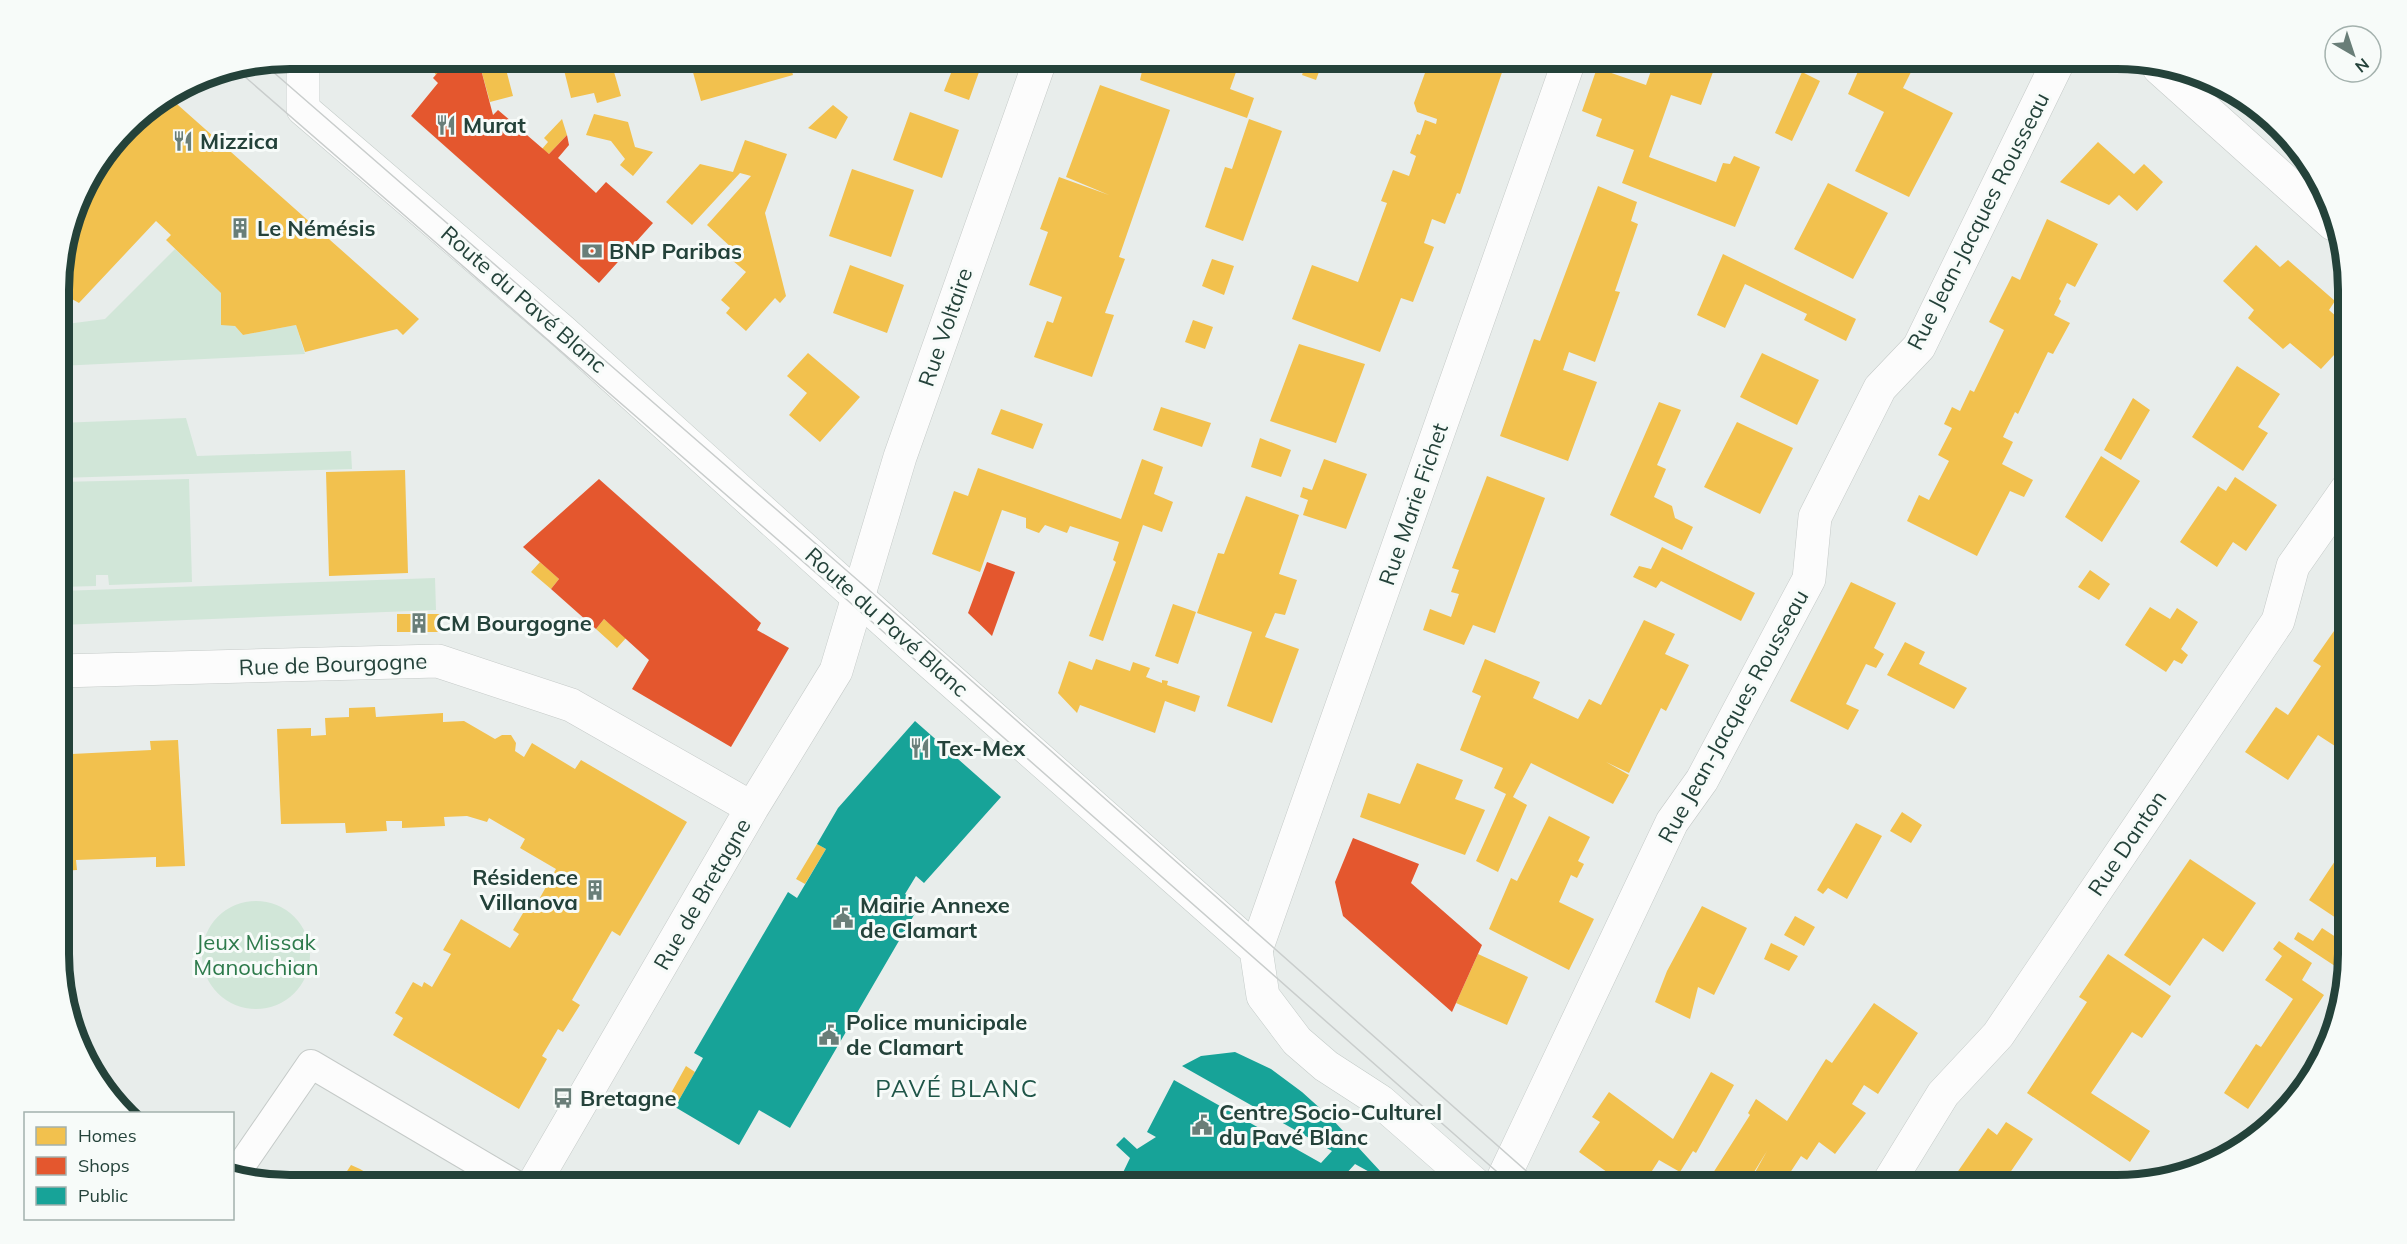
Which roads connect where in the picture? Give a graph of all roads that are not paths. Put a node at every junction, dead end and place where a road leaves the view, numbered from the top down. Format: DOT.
graph roads {
  1 [pos="303,69"];
  2 [pos="1037,69"];
  3 [pos="1566,69"];
  4 [pos="2055,69"];
  5 [pos="2167,75"];
  6 [pos="2325,217"];
  7 [pos="2338,502"];
  8 [pos="858,598"];
  9 [pos="69,671"];
  10 [pos="752,808"];
  11 [pos="1256,950"];
  12 [pos="239,1169"];
  13 [pos="499,1175"];
  14 [pos="539,1175"];
  15 [pos="1465,1175"];
  16 [pos="1505,1175"];
  17 [pos="1893,1175"];
  1 -- 8 [label="street, Route du Pavé Blanc"];
  2 -- 8 [label="street, Rue Voltaire"];
  3 -- 11 [label="street, Rue Marie Fichet"];
  4 -- 16 [label="street, Rue Jean-Jacques Rousseau"];
  5 -- 6 [label="street"];
  7 -- 17 [label="street, Rue Danton"];
  8 -- 10 [label="street, Rue de Bretagne"];
  8 -- 11 [label="street, Route du Pavé Blanc"];
  9 -- 10 [label="street, Rue de Bourgogne"];
  10 -- 14 [label="street, Rue de Bretagne"];
  11 -- 15 [label="street"];
  12 -- 13 [label="street"];
}
